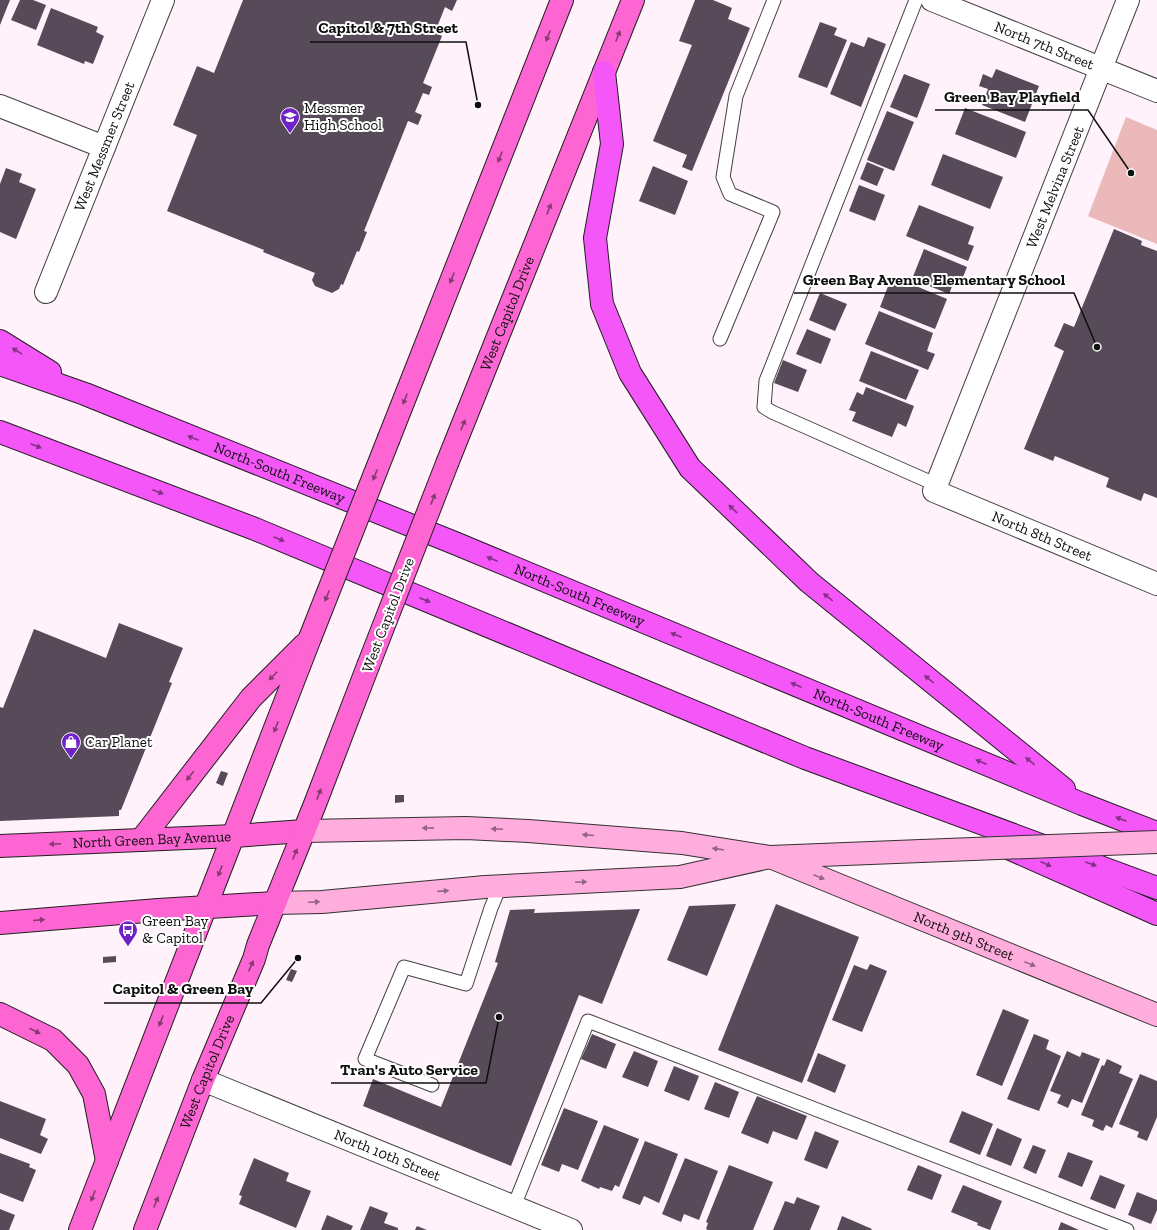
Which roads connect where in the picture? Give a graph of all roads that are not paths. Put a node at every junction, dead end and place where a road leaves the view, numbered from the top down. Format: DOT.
graph roads {
  1 [pos="163,0"];
  2 [pos="562,0"];
  3 [pos="633,0"];
  4 [pos="774,0"];
  5 [pos="916,0"];
  6 [pos="932,0"];
  7 [pos="1128,0"];
  8 [pos="1101,68"];
  9 [pos="604,72"];
  10 [pos="1157,91"];
  11 [pos="0,106"];
  12 [pos="104,147"];
  13 [pos="46,292"];
  14 [pos="720,339"];
  15 [pos="0,341"];
  16 [pos="0,364"];
  17 [pos="85,394"];
  18 [pos="0,432"];
  19 [pos="937,485"];
  20 [pos="1157,584"];
  21 [pos="310,638"];
  22 [pos="805,758"];
  23 [pos="1082,804"];
  24 [pos="304,831"];
  25 [pos="1157,833"];
  26 [pos="234,836"];
  27 [pos="140,840"];
  28 [pos="1157,842"];
  29 [pos="0,846"];
  30 [pos="770,857"];
  31 [pos="500,886"];
  32 [pos="1157,888"];
  33 [pos="275,904"];
  34 [pos="206,906"];
  35 [pos="1157,914"];
  36 [pos="0,924"];
  37 [pos="0,1014"];
  38 [pos="1157,1015"];
  39 [pos="203,1080"];
  40 [pos="432,1085"];
  41 [pos="107,1161"];
  42 [pos="514,1206"];
  43 [pos="80,1230"];
  44 [pos="144,1230"];
  45 [pos="571,1230"];
  46 [pos="1126,1230"];
  1 -- 12 [label="street, West Messmer Street"];
  2 -- 21 [label="main road, one-way, bridge"];
  9 -- 3 [label="main road, West Capitol Drive, one-way"];
  4 -- 14 [label="lane"];
  5 -- 19 [label="lane"];
  6 -- 8 [label="street, North 7th Street"];
  7 -- 8 [label="street, West Melvina Street"];
  8 -- 10 [label="street, North 7th Street"];
  8 -- 19 [label="street, West Melvina Street"];
  23 -- 9 [label="highway, one-way"];
  24 -- 9 [label="main road, West Capitol Drive, one-way, bridge"];
  11 -- 12 [label="street"];
  12 -- 13 [label="street, West Messmer Street"];
  17 -- 15 [label="highway, one-way"];
  16 -- 17 [label="highway, North-South Freeway"];
  23 -- 17 [label="highway, North-South Freeway, one-way"];
  18 -- 22 [label="highway, one-way"];
  19 -- 20 [label="street, North 8th Street"];
  21 -- 26 [label="main road, one-way"];
  21 -- 27 [label="main road, one-way"];
  22 -- 32 [label="highway, one-way"];
  22 -- 35 [label="highway, one-way"];
  25 -- 23 [label="highway, North-South Freeway, one-way"];
  24 -- 26 [label="main road, North Green Bay Avenue"];
  30 -- 24 [label="main road, one-way"];
  33 -- 24 [label="main road, West Capitol Drive, one-way"];
  26 -- 27 [label="main road, North Green Bay Avenue"];
  26 -- 34 [label="main road, one-way"];
  27 -- 29 [label="main road, North Green Bay Avenue, one-way"];
  28 -- 30 [label="main road, bridge"];
  31 -- 30 [label="main road, one-way"];
  30 -- 38 [label="main road, North 9th Street, one-way"];
  33 -- 31 [label="main road, one-way"];
  31 -- 40 [label="lane"];
  33 -- 34 [label="main road"];
  39 -- 33 [label="main road, West Capitol Drive, one-way"];
  36 -- 34 [label="main road, one-way"];
  34 -- 41 [label="main road, one-way"];
  37 -- 41 [label="main road, one-way"];
  39 -- 42 [label="street, North 10th Street"];
  44 -- 39 [label="main road, West Capitol Drive, one-way"];
  41 -- 43 [label="main road, one-way"];
  42 -- 45 [label="street, North 10th Street"];
  42 -- 46 [label="lane"];
}
